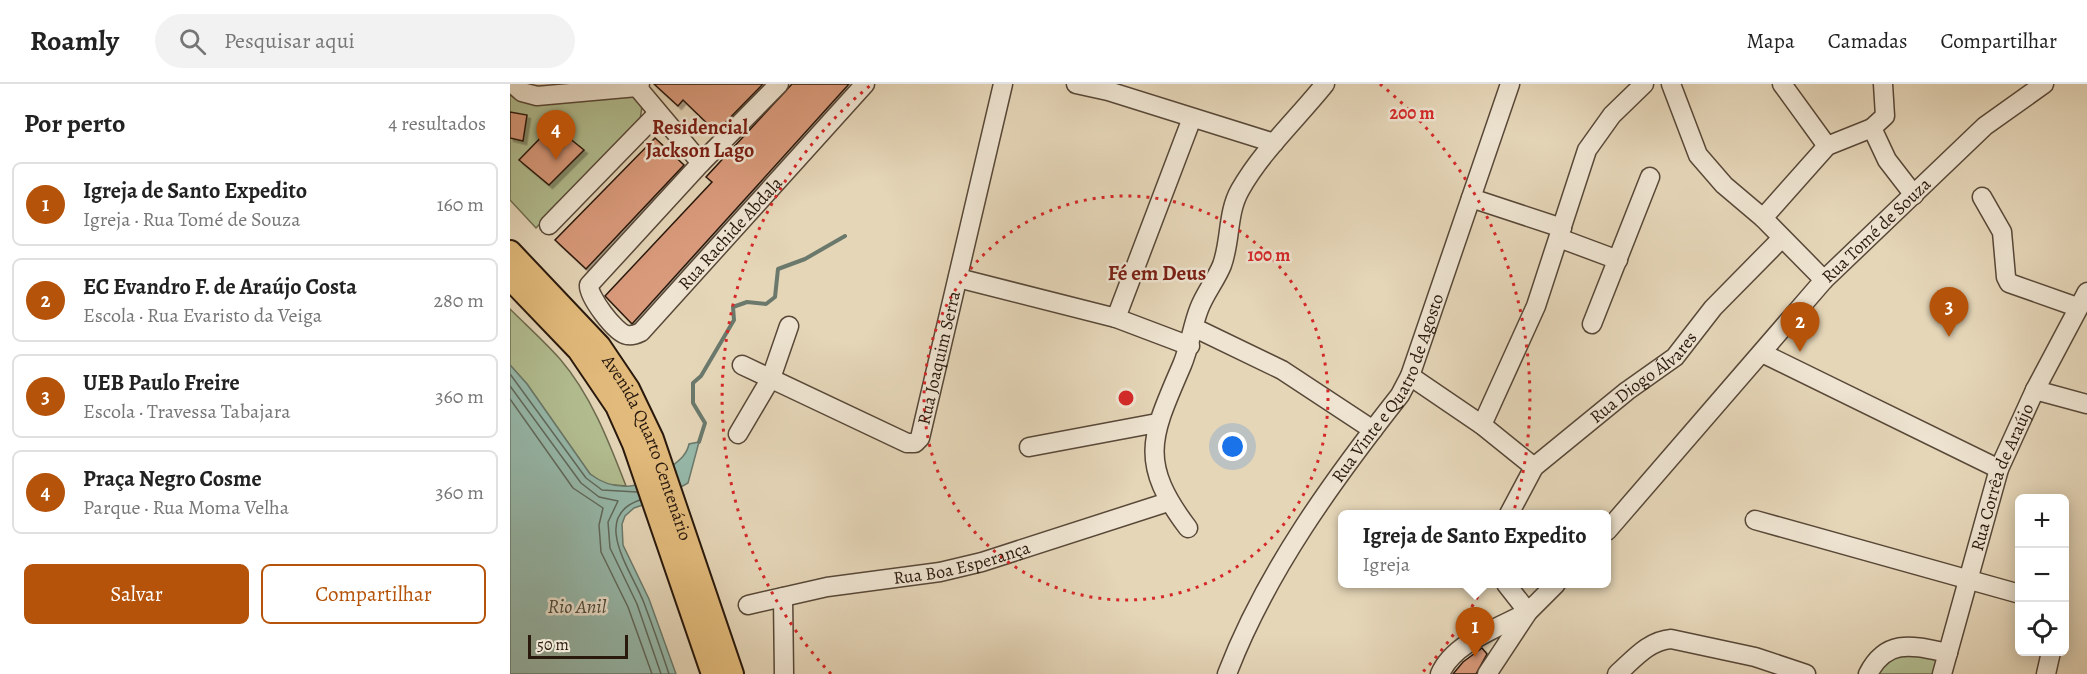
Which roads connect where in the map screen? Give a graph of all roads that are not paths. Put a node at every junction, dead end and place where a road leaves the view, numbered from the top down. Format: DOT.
graph roads {
  1 [pos="513,84"];
  2 [pos="779,84"];
  3 [pos="865,84"];
  4 [pos="1003,84"];
  5 [pos="1076,84"];
  6 [pos="1325,84"];
  7 [pos="1510,84"];
  8 [pos="1644,84"];
  9 [pos="1671,84"];
  10 [pos="1782,84"];
  11 [pos="1883,84"];
  12 [pos="2044,84"];
  13 [pos="638,85"];
  14 [pos="1109,87"];
  15 [pos="658,113"];
  16 [pos="1192,118"];
  17 [pos="1872,128"];
  18 [pos="1274,143"];
  19 [pos="1827,146"];
  20 [pos="701,163"];
  21 [pos="1650,177"];
  22 [pos="1914,195"];
  23 [pos="1982,197"];
  24 [pos="1471,198"];
  25 [pos="1763,218"];
  26 [pos="549,225"];
  27 [pos="1560,233"];
  28 [pos="1780,239"];
  29 [pos="510,252"];
  30 [pos="1618,260"];
  31 [pos="510,278"];
  32 [pos="958,278"];
  33 [pos="1824,280"];
  34 [pos="2087,292"];
  35 [pos="2077,307"];
  36 [pos="1116,318"];
  37 [pos="1592,324"];
  38 [pos="789,326"];
  39 [pos="1193,337"];
  40 [pos="1762,353"];
  41 [pos="742,364"];
  42 [pos="1410,376"];
  43 [pos="771,378"];
  44 [pos="2035,390"];
  45 [pos="2087,404"];
  46 [pos="1157,423"];
  47 [pos="1482,424"];
  48 [pos="1373,430"];
  49 [pos="738,434"];
  50 [pos="643,442"];
  51 [pos="1029,447"];
  52 [pos="1534,466"];
  53 [pos="1999,469"];
  54 [pos="1168,502"];
  55 [pos="1511,510"];
  56 [pos="1755,520"];
  57 [pos="1611,526"];
  58 [pos="1188,528"];
  59 [pos="674,531"];
  60 [pos="1968,581"];
  61 [pos="1509,588"];
  62 [pos="1552,588"];
  63 [pos="2015,593"];
  64 [pos="783,597"];
  65 [pos="748,605"];
  66 [pos="1528,612"];
  67 [pos="1948,653"];
  68 [pos="2050,656"];
  69 [pos="712,674"];
  70 [pos="732,674"];
  71 [pos="784,674"];
  72 [pos="1227,674"];
  73 [pos="1440,674"];
  74 [pos="1487,674"];
  75 [pos="1617,674"];
  76 [pos="1806,674"];
  77 [pos="1868,674"];
  78 [pos="1942,674"];
  79 [pos="2046,674"];
  1 -- 13 [label="street"];
  2 -- 20 [label="street"];
  3 -- 20 [label="street, Rua Rachide Abdala"];
  4 -- 32 [label="street, Rua Joaquim Serra"];
  5 -- 14 [label="street"];
  6 -- 18 [label="street"];
  7 -- 24 [label="street, Rua Vinte e Quatro de Agosto"];
  8 -- 27 [label="street"];
  9 -- 25 [label="street"];
  10 -- 19 [label="street"];
  11 -- 17 [label="street"];
  12 -- 22 [label="street, Rua Tomé de Souza"];
  13 -- 15 [label="street"];
  14 -- 16 [label="street"];
  15 -- 20 [label="street"];
  15 -- 26 [label="street"];
  16 -- 18 [label="street"];
  16 -- 36 [label="street"];
  17 -- 19 [label="street"];
  17 -- 22 [label="street"];
  18 -- 39 [label="street"];
  19 -- 25 [label="street"];
  21 -- 30 [label="street"];
  22 -- 33 [label="street, Rua Tomé de Souza"];
  23 -- 35 [label="street"];
  24 -- 27 [label="street"];
  24 -- 42 [label="street, Rua Vinte e Quatro de Agosto"];
  25 -- 28 [label="street"];
  27 -- 30 [label="street"];
  27 -- 47 [label="street"];
  28 -- 33 [label="street"];
  28 -- 52 [label="street, Rua Diogo Álvares"];
  29 -- 50 [label="main road, Avenida Quarto Centenário"];
  30 -- 37 [label="street"];
  31 -- 50 [label="main road, Avenida Quarto Centenário"];
  32 -- 36 [label="street"];
  32 -- 43 [label="street, Rua Joaquim Serra"];
  33 -- 40 [label="street, Rua Tomé de Souza"];
  34 -- 35 [label="street, Rua Corrêa de Araújo"];
  35 -- 44 [label="street, Rua Corrêa de Araújo"];
  36 -- 39 [label="street"];
  38 -- 43 [label="street"];
  39 -- 46 [label="street"];
  39 -- 48 [label="street"];
  40 -- 53 [label="street"];
  40 -- 57 [label="street, Rua Tomé de Souza"];
  41 -- 43 [label="street, Rua Joaquim Serra"];
  42 -- 47 [label="street"];
  42 -- 48 [label="street, Rua Vinte e Quatro de Agosto"];
  43 -- 49 [label="street"];
  44 -- 45 [label="street"];
  44 -- 53 [label="street, Rua Corrêa de Araújo"];
  46 -- 51 [label="street"];
  46 -- 54 [label="street"];
  47 -- 52 [label="street"];
  48 -- 72 [label="street, Rua Vinte e Quatro de Agosto"];
  50 -- 59 [label="main road, Avenida Quarto Centenário"];
  52 -- 55 [label="street, Rua Diogo Álvares"];
  53 -- 60 [label="street, Rua Corrêa de Araújo"];
  54 -- 58 [label="street"];
  54 -- 64 [label="street, Rua Boa Esperança"];
  56 -- 60 [label="street"];
  59 -- 69 [label="main road, Avenida Quarto Centenário"];
  59 -- 70 [label="main road, Avenida Quarto Centenário"];
  60 -- 63 [label="street"];
  60 -- 67 [label="street, Rua Corrêa de Araújo"];
  61 -- 66 [label="street"];
  62 -- 66 [label="street"];
  64 -- 65 [label="street, Rua Boa Esperança"];
  64 -- 71 [label="street"];
  66 -- 73 [label="street"];
  66 -- 74 [label="street"];
  67 -- 77 [label="street"];
  67 -- 78 [label="street, Rua Corrêa de Araújo"];
  68 -- 79 [label="street"];
  75 -- 76 [label="street"];
}
